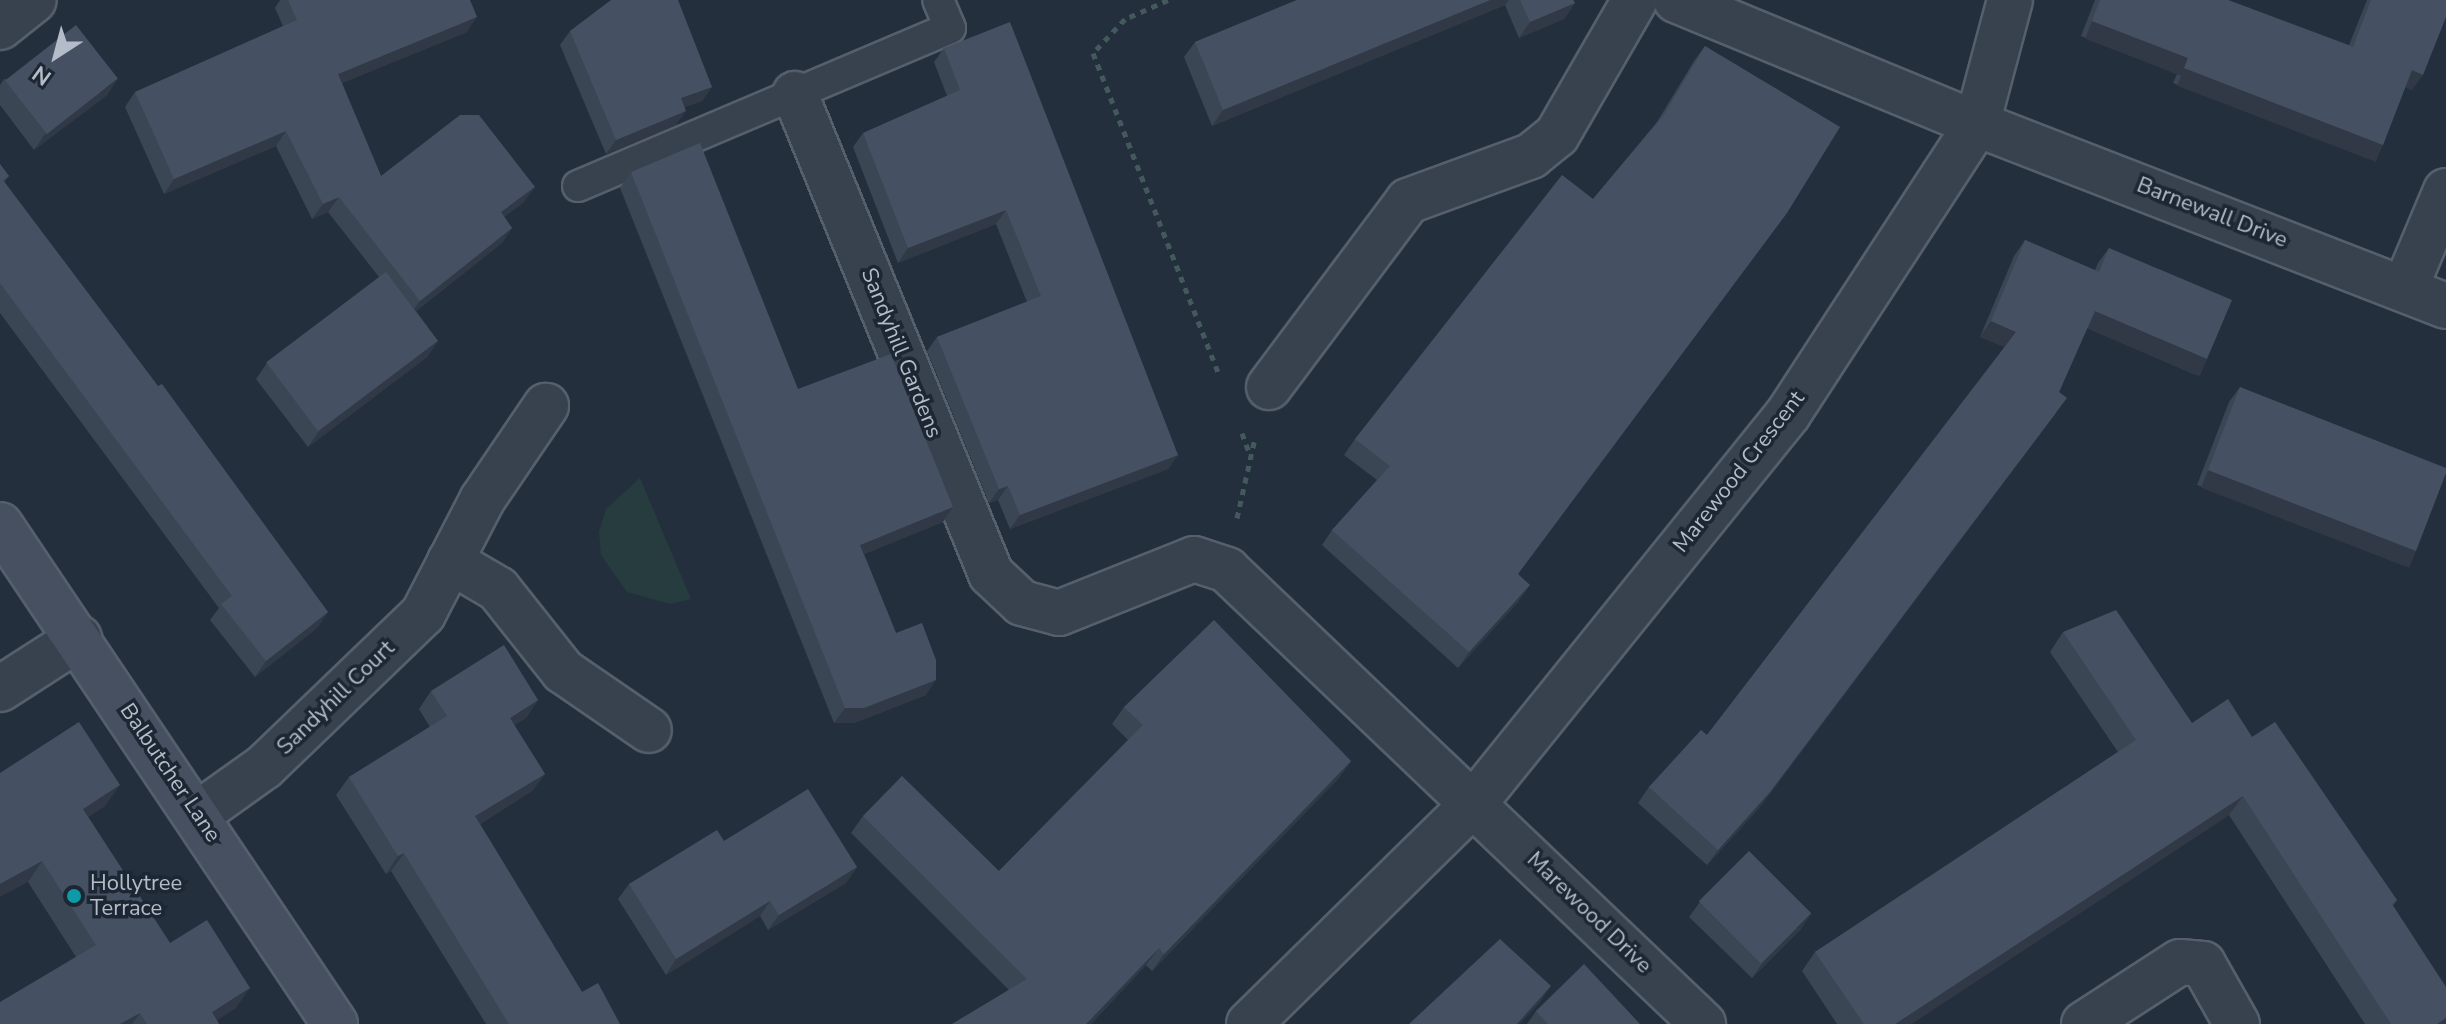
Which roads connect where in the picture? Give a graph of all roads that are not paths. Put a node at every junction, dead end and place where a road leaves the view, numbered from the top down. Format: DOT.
graph roads {
  1 [pos="34,0"];
  2 [pos="938,0"];
  3 [pos="1635,0"];
  4 [pos="1676,0"];
  5 [pos="2010,0"];
  6 [pos="0,27"];
  7 [pos="795,94"];
  8 [pos="1977,124"];
  9 [pos="578,186"];
  10 [pos="2446,191"];
  11 [pos="2406,286"];
  12 [pos="2446,306"];
  13 [pos="1269,387"];
  14 [pos="546,406"];
  15 [pos="0,525"];
  16 [pos="450,561"];
  17 [pos="79,638"];
  18 [pos="0,689"];
  19 [pos="649,730"];
  20 [pos="1475,802"];
  21 [pos="198,814"];
  22 [pos="335,1024"];
  23 [pos="1249,1024"];
  24 [pos="1703,1024"];
  25 [pos="2084,1024"];
  26 [pos="2237,1024"];
  1 -- 6 [label="street"];
  2 -- 7 [label="lane"];
  3 -- 13 [label="street"];
  4 -- 8 [label="street"];
  5 -- 8 [label="street, Marewood Crescent"];
  7 -- 9 [label="lane"];
  7 -- 20 [label="street, Sandyhill Gardens"];
  8 -- 11 [label="street, Barnewall Drive"];
  8 -- 20 [label="street, Marewood Crescent"];
  10 -- 11 [label="street"];
  11 -- 12 [label="street, Barnewall Drive"];
  14 -- 16 [label="street, Sandyhill Court"];
  15 -- 17 [label="street, Balbutcher Lane"];
  16 -- 19 [label="street"];
  16 -- 21 [label="street, Sandyhill Court"];
  17 -- 18 [label="street"];
  17 -- 21 [label="street, Balbutcher Lane"];
  20 -- 23 [label="street, Marewood Crescent"];
  20 -- 24 [label="street, Marewood Drive"];
  21 -- 22 [label="street, Balbutcher Lane"];
  25 -- 26 [label="street"];
}
